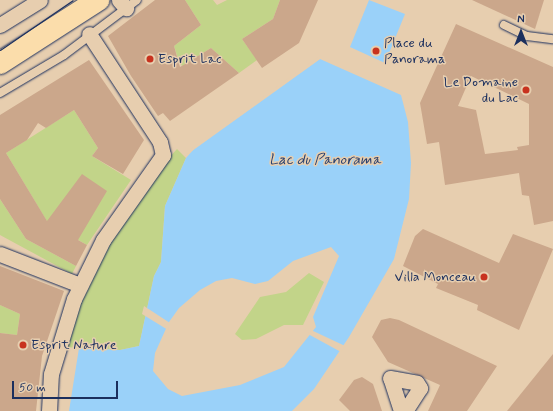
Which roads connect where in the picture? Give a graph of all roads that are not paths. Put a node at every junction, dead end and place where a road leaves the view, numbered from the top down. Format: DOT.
graph roads {
  1 [pos="40,0"];
  2 [pos="98,0"];
  3 [pos="127,3"];
  4 [pos="0,25"];
  5 [pos="504,25"];
  6 [pos="89,34"];
  7 [pos="553,39"];
  8 [pos="0,63"];
  9 [pos="0,92"];
  10 [pos="0,254"];
  11 [pos="80,285"];
  12 [pos="49,411"];
  13 [pos="401,411"];
  14 [pos="405,411"];
  1 -- 4 [label="street"];
  2 -- 8 [label="main road"];
  3 -- 6 [label="lane"];
  5 -- 7 [label="lane"];
  6 -- 9 [label="lane"];
  6 -- 11 [label="street"];
  10 -- 11 [label="street"];
  11 -- 12 [label="street"];
  13 -- 14 [label="street"];
}
